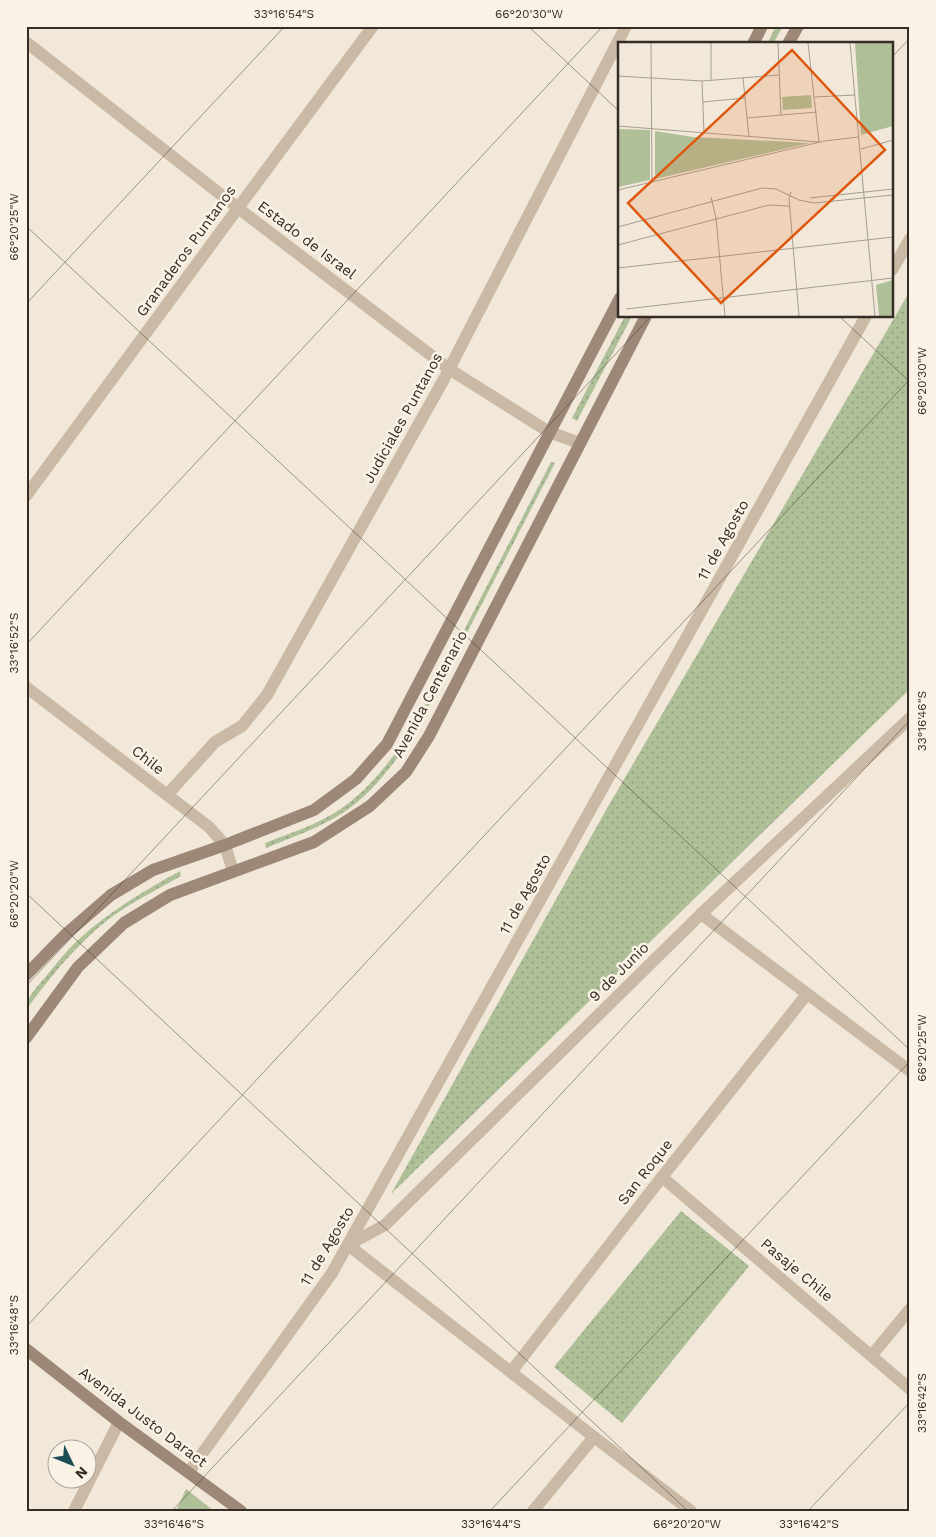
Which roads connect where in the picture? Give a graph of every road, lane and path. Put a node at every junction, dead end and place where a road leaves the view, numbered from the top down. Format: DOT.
graph roads {
  1 [pos="373,26"];
  2 [pos="626,26"];
  3 [pos="762,26"];
  4 [pos="798,26"];
  5 [pos="26,42"];
  6 [pos="754,42"];
  7 [pos="789,42"];
  8 [pos="238,208"];
  9 [pos="910,239"];
  10 [pos="894,267"];
  11 [pos="618,302"];
  12 [pos="645,318"];
  13 [pos="865,318"];
  14 [pos="449,369"];
  15 [pos="550,432"];
  16 [pos="580,443"];
  17 [pos="26,496"];
  18 [pos="26,687"];
  19 [pos="910,718"];
  20 [pos="167,795"];
  21 [pos="225,845"];
  22 [pos="233,871"];
  23 [pos="701,914"];
  24 [pos="26,975"];
  25 [pos="807,994"];
  26 [pos="26,1038"];
  27 [pos="910,1071"];
  28 [pos="662,1177"];
  29 [pos="348,1245"];
  30 [pos="910,1309"];
  31 [pos="26,1349"];
  32 [pos="872,1355"];
  33 [pos="511,1372"];
  34 [pos="910,1389"];
  35 [pos="119,1422"];
  36 [pos="594,1437"];
  37 [pos="189,1472"];
  38 [pos="74,1511"];
  39 [pos="241,1511"];
  40 [pos="533,1511"];
  41 [pos="692,1511"];
  1 -- 8 [label="street, Granaderos Puntanos"];
  2 -- 14 [label="street, Judiciales Puntanos"];
  3 -- 6 [label="main road"];
  4 -- 7 [label="main road"];
  5 -- 8 [label="street, Estado de Israel"];
  8 -- 14 [label="street, Estado de Israel"];
  8 -- 17 [label="street, Granaderos Puntanos"];
  9 -- 10 [label="street"];
  11 -- 15 [label="main road, Avenida Centenario"];
  12 -- 16 [label="main road, Avenida Centenario"];
  13 -- 29 [label="street, 11 de Agosto"];
  14 -- 15 [label="street, Estado de Israel"];
  14 -- 20 [label="street, Judiciales Puntanos"];
  15 -- 16 [label="street, Estado de Israel"];
  15 -- 21 [label="main road, Avenida Centenario"];
  16 -- 22 [label="main road, Avenida Centenario"];
  18 -- 20 [label="street, Chile"];
  19 -- 23 [label="street, 9 de Junio"];
  20 -- 21 [label="street, Chile"];
  21 -- 22 [label="street, Chile"];
  21 -- 24 [label="main road, Avenida Centenario"];
  22 -- 26 [label="main road, Avenida Centenario"];
  23 -- 25 [label="street"];
  23 -- 29 [label="street, 9 de Junio"];
  25 -- 27 [label="street"];
  25 -- 28 [label="street, San Roque"];
  28 -- 32 [label="street, Pasaje Chile"];
  28 -- 33 [label="street, San Roque"];
  29 -- 33 [label="street"];
  29 -- 37 [label="street, 11 de Agosto"];
  30 -- 32 [label="street"];
  31 -- 35 [label="main road, Avenida Justo Daract"];
  32 -- 34 [label="street, Pasaje Chile"];
  33 -- 36 [label="street"];
  35 -- 37 [label="main road, Avenida Justo Daract"];
  35 -- 38 [label="street"];
  36 -- 40 [label="street"];
  36 -- 41 [label="street"];
  37 -- 39 [label="main road, Avenida Justo Daract"];
}
